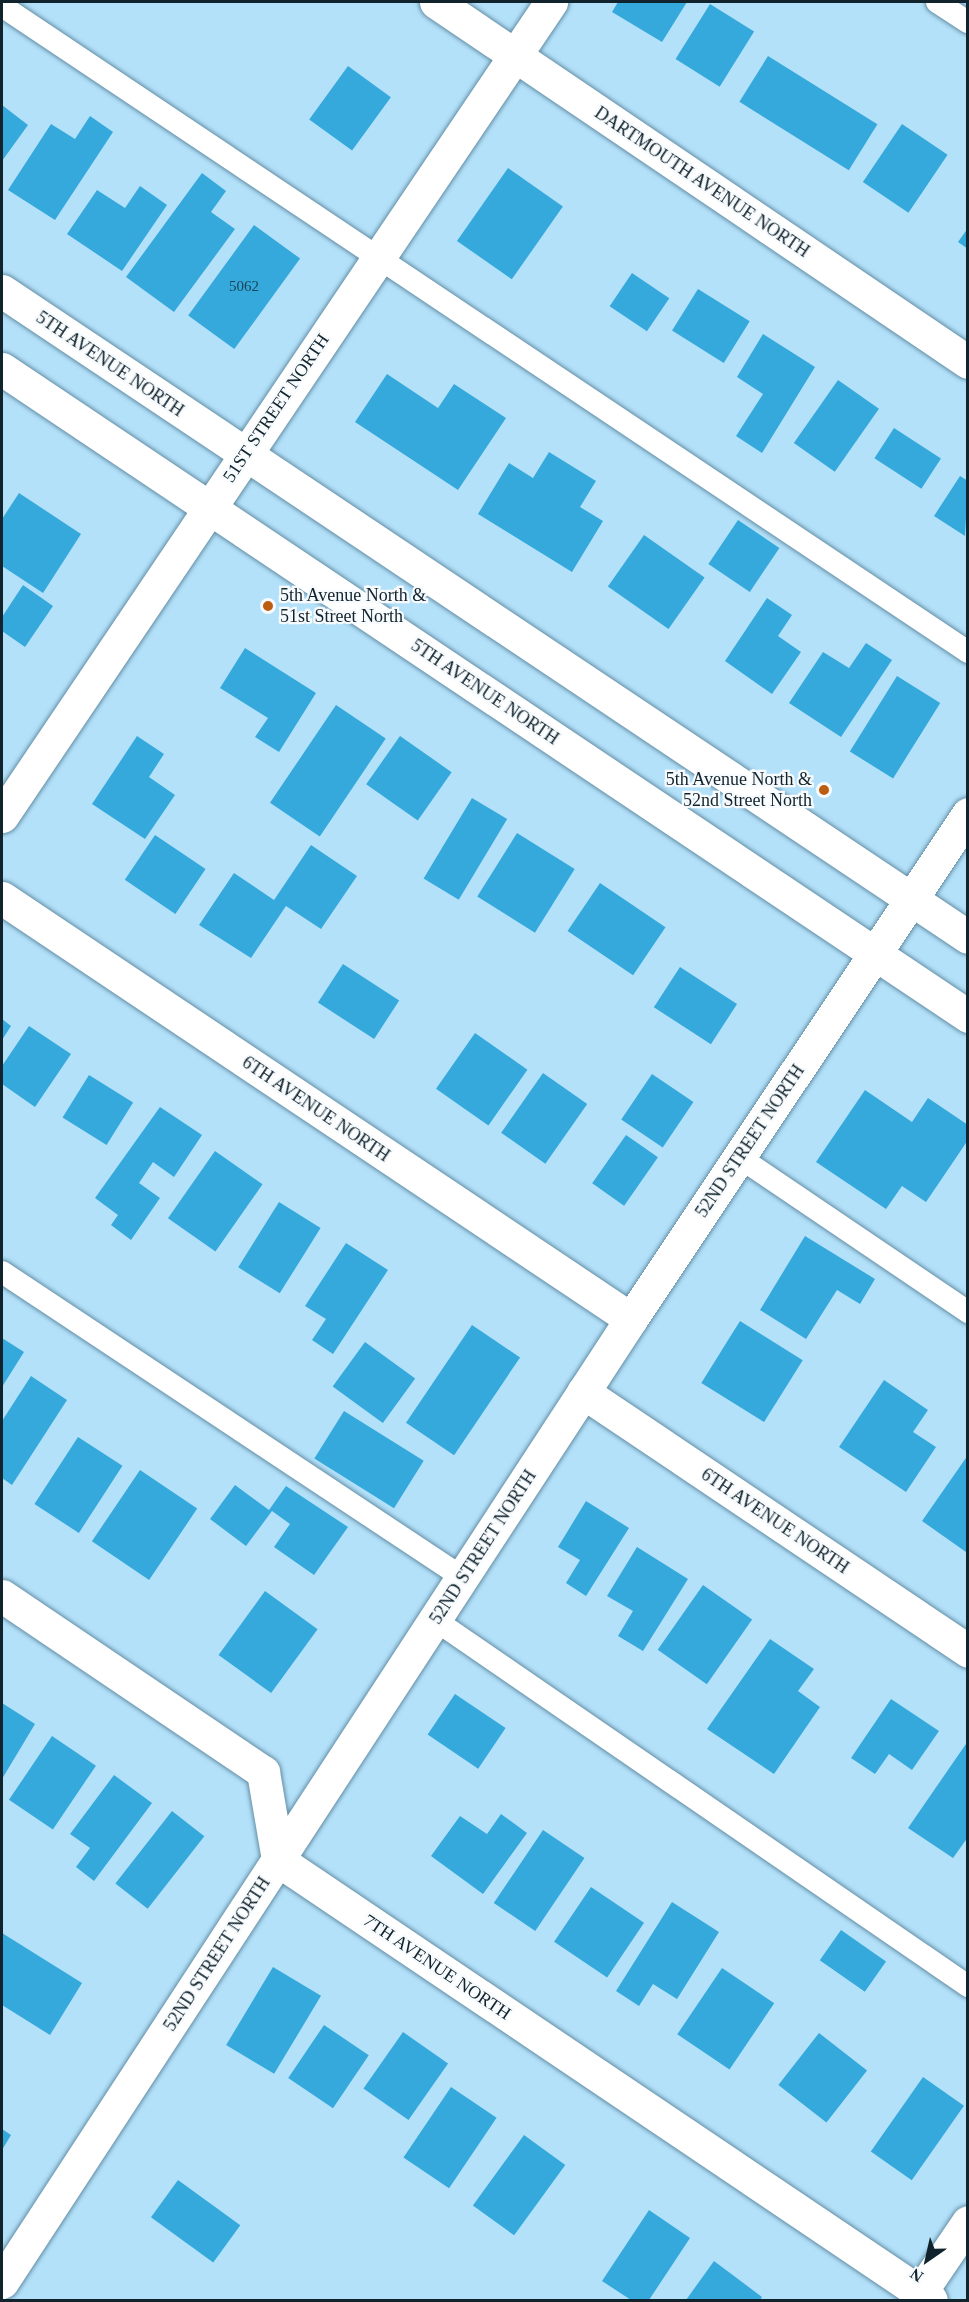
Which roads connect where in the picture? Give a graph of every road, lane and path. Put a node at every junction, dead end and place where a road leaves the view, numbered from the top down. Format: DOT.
graph roads {
  1 [pos="436,2"];
  2 [pos="550,2"];
  3 [pos="937,2"];
  4 [pos="2,6"];
  5 [pos="968,22"];
  6 [pos="516,55"];
  7 [pos="378,258"];
  8 [pos="2,291"];
  9 [pos="968,362"];
  10 [pos="2,369"];
  11 [pos="244,454"];
  12 [pos="209,506"];
  13 [pos="968,652"];
  14 [pos="968,814"];
  15 [pos="2,816"];
  16 [pos="2,898"];
  17 [pos="910,898"];
  18 [pos="968,936"];
  19 [pos="876,954"];
  20 [pos="968,1016"];
  21 [pos="739,1157"];
  22 [pos="2,1272"];
  23 [pos="968,1312"];
  24 [pos="631,1319"];
  25 [pos="584,1392"];
  26 [pos="462,1577"];
  27 [pos="2,1596"];
  28 [pos="435,1620"];
  29 [pos="968,1651"];
  30 [pos="278,1860"];
  31 [pos="968,1986"];
  32 [pos="968,2222"];
  33 [pos="2,2282"];
  34 [pos="922,2298"];
  1 -- 6 [label="street, DARTMOUTH AVENUE NORTH"];
  2 -- 6 [label="street, 51ST STREET NORTH"];
  3 -- 5 [label="lane"];
  4 -- 7 [label="lane"];
  6 -- 7 [label="street, 51ST STREET NORTH"];
  6 -- 9 [label="street, DARTMOUTH AVENUE NORTH"];
  7 -- 11 [label="street, 51ST STREET NORTH"];
  7 -- 13 [label="lane"];
  8 -- 11 [label="street, 5TH AVENUE NORTH"];
  10 -- 12 [label="street, 5TH AVENUE NORTH"];
  11 -- 12 [label="street, 51ST STREET NORTH"];
  11 -- 17 [label="street, 5TH AVENUE NORTH"];
  12 -- 15 [label="street, 51ST STREET NORTH"];
  12 -- 19 [label="street, 5TH AVENUE NORTH"];
  14 -- 17 [label="street, 52ND STREET NORTH"];
  16 -- 24 [label="street, 6TH AVENUE NORTH"];
  17 -- 18 [label="street, 5TH AVENUE NORTH"];
  17 -- 19 [label="street, 52ND STREET NORTH"];
  19 -- 20 [label="street, 5TH AVENUE NORTH"];
  19 -- 21 [label="street, 52ND STREET NORTH"];
  21 -- 23 [label="lane"];
  21 -- 24 [label="street, 52ND STREET NORTH"];
  22 -- 26 [label="lane"];
  24 -- 25 [label="street, 52ND STREET NORTH"];
  25 -- 26 [label="street, 52ND STREET NORTH"];
  25 -- 29 [label="street, 6TH AVENUE NORTH"];
  26 -- 28 [label="street, 52ND STREET NORTH"];
  27 -- 30 [label="street"];
  28 -- 30 [label="street, 52ND STREET NORTH"];
  28 -- 31 [label="lane"];
  30 -- 33 [label="street, 52ND STREET NORTH"];
  30 -- 34 [label="street, 7TH AVENUE NORTH"];
  32 -- 34 [label="street"];
}
